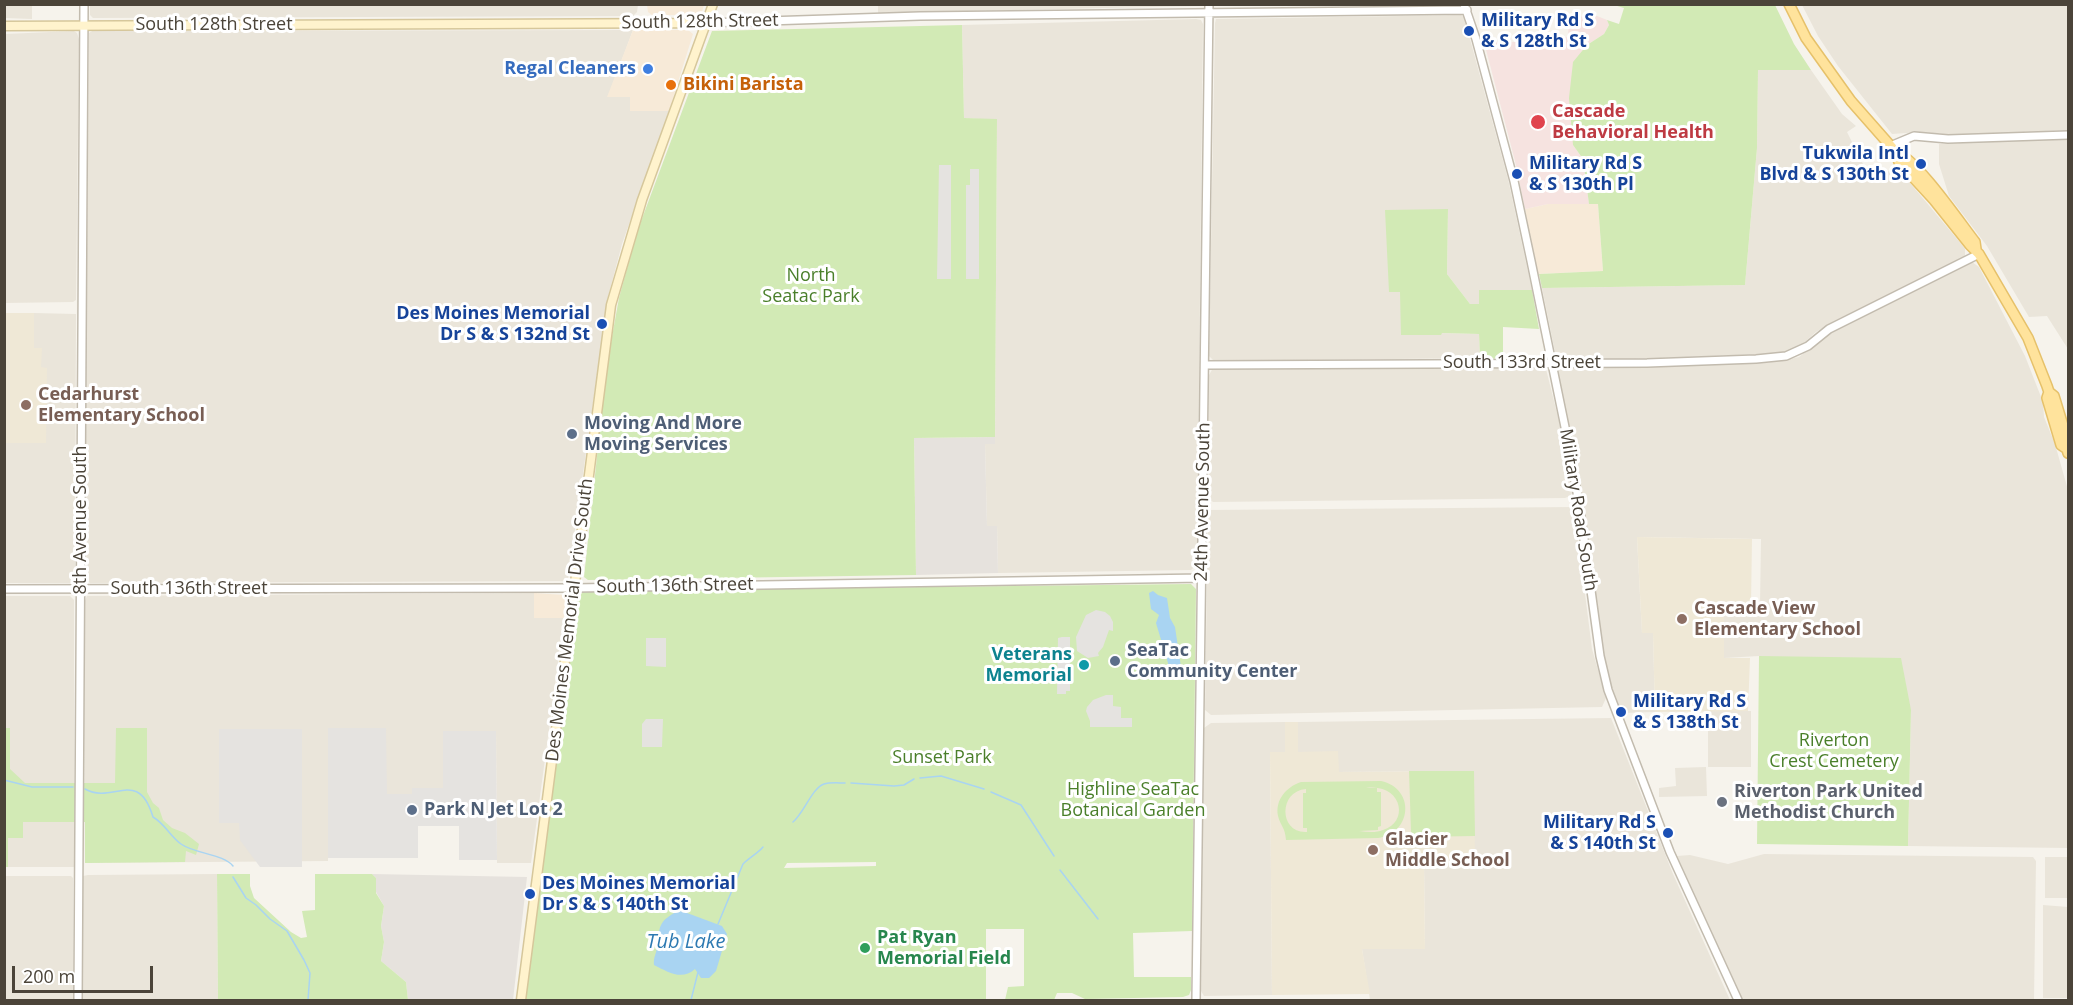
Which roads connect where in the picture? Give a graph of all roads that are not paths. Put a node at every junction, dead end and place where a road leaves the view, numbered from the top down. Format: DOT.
graph roads {
  1 [pos="84,4"];
  2 [pos="713,4"];
  3 [pos="1789,4"];
  4 [pos="1466,7"];
  5 [pos="1209,8"];
  6 [pos="706,23"];
  7 [pos="4,26"];
  8 [pos="84,27"];
  9 [pos="2068,135"];
  10 [pos="1893,149"];
  11 [pos="1978,252"];
  12 [pos="1552,364"];
  13 [pos="1205,365"];
  14 [pos="2068,448"];
  15 [pos="1202,578"];
  16 [pos="574,588"];
  17 [pos="4,589"];
  18 [pos="80,589"];
  19 [pos="78,1000"];
  20 [pos="521,1000"];
  21 [pos="1196,1000"];
  22 [pos="1738,1000"];
  1 -- 8 [label="street, 8th Avenue South"];
  2 -- 6 [label="main road, Des Moines Memorial Drive South"];
  3 -- 10 [label="main road"];
  4 -- 5 [label="street, South 128th Street"];
  4 -- 12 [label="street, Military Road South"];
  5 -- 6 [label="street, South 128th Street"];
  5 -- 13 [label="street, 24th Avenue South"];
  6 -- 8 [label="main road, South 128th Street"];
  6 -- 16 [label="main road, Des Moines Memorial Drive South"];
  7 -- 8 [label="main road, South 128th Street"];
  8 -- 18 [label="street, 8th Avenue South"];
  9 -- 10 [label="street"];
  10 -- 11 [label="main road"];
  11 -- 12 [label="street, South 133rd Street"];
  11 -- 14 [label="main road"];
  12 -- 13 [label="street, South 133rd Street"];
  12 -- 22 [label="street, Military Road South"];
  13 -- 15 [label="street, 24th Avenue South"];
  15 -- 16 [label="street, South 136th Street"];
  15 -- 21 [label="street, 24th Avenue South"];
  16 -- 18 [label="street, South 136th Street"];
  16 -- 20 [label="main road, Des Moines Memorial Drive South"];
  17 -- 18 [label="street, South 136th Street"];
  18 -- 19 [label="street, 8th Avenue South"];
}
